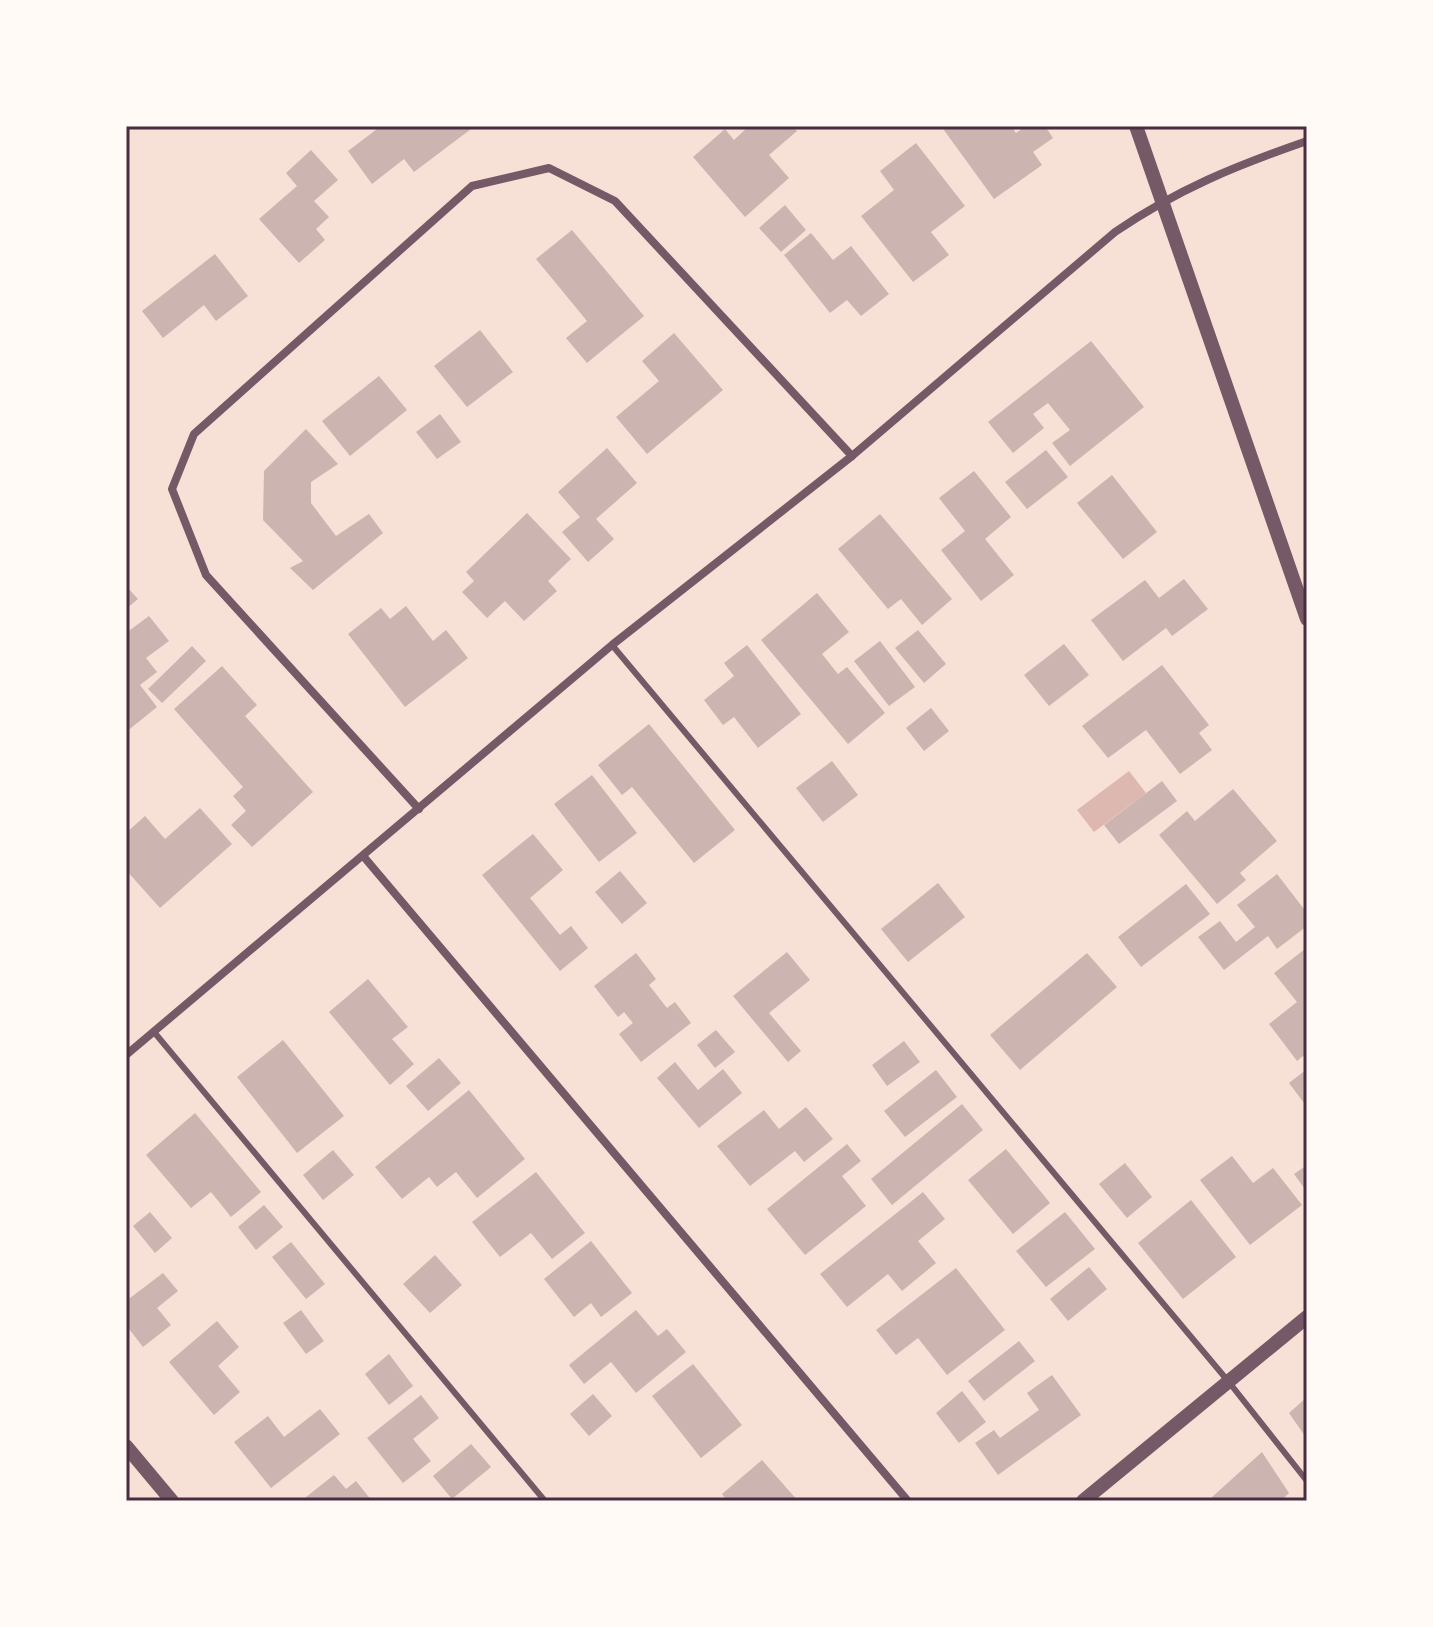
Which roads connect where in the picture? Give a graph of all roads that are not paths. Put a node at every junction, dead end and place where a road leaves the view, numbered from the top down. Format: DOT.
graph roads {
  1 [pos="1136,126"];
  2 [pos="1307,141"];
  3 [pos="1162,200"];
  4 [pos="852,456"];
  5 [pos="1307,619"];
  6 [pos="612,645"];
  7 [pos="419,809"];
  8 [pos="364,857"];
  9 [pos="154,1032"];
  10 [pos="126,1055"];
  11 [pos="1307,1317"];
  12 [pos="1228,1381"];
  13 [pos="126,1446"];
  14 [pos="1307,1481"];
  15 [pos="172,1501"];
  16 [pos="545,1501"];
  17 [pos="908,1501"];
  18 [pos="1083,1501"];
  1 -- 3 [label="street"];
  2 -- 3 [label="street"];
  3 -- 4 [label="street"];
  3 -- 5 [label="street"];
  4 -- 6 [label="street"];
  4 -- 7 [label="street"];
  6 -- 7 [label="street"];
  6 -- 12 [label="lane"];
  7 -- 8 [label="street"];
  8 -- 9 [label="street"];
  8 -- 17 [label="street"];
  9 -- 10 [label="street"];
  9 -- 16 [label="lane"];
  11 -- 12 [label="street"];
  12 -- 14 [label="lane"];
  12 -- 18 [label="street"];
  13 -- 15 [label="street"];
}
